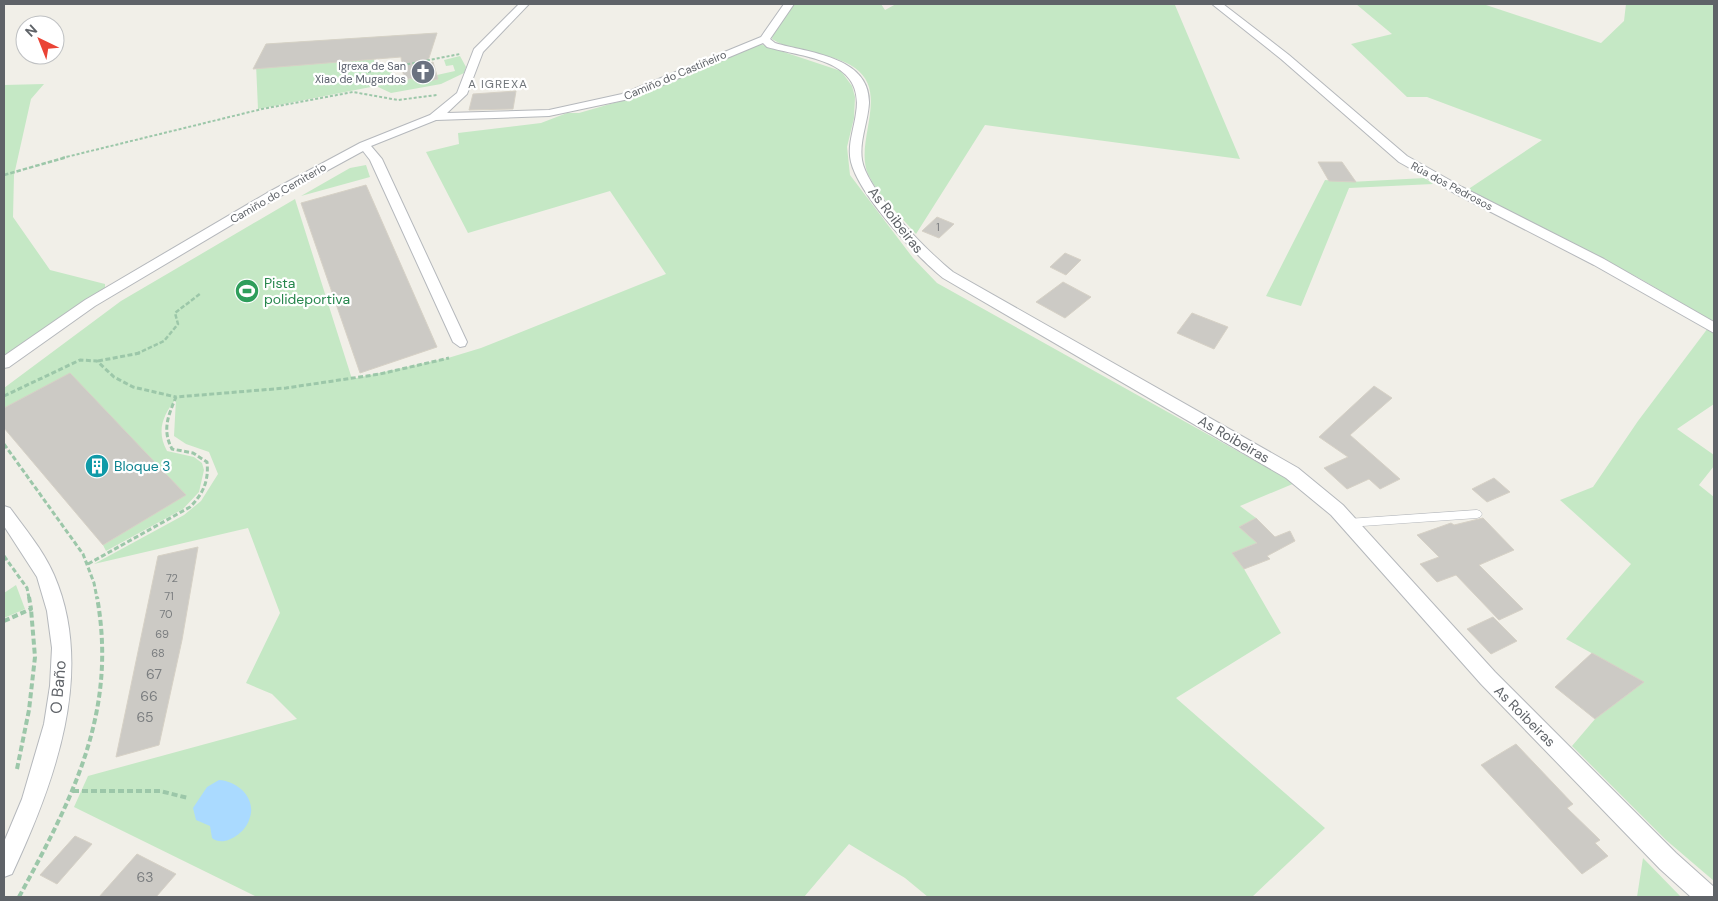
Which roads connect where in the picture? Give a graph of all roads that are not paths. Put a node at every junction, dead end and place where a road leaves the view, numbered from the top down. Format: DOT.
graph roads {
  1 [pos="524,4"];
  2 [pos="788,4"];
  3 [pos="1217,4"];
  4 [pos="765,39"];
  5 [pos="434,118"];
  6 [pos="364,146"];
  7 [pos="1714,328"];
  8 [pos="460,342"];
  9 [pos="4,363"];
  10 [pos="4,513"];
  11 [pos="1477,514"];
  12 [pos="1348,523"];
  13 [pos="4,866"];
  14 [pos="1708,897"];
  1 -- 5 [label="street, Camiño do Cemiterio"];
  2 -- 4 [label="street"];
  3 -- 7 [label="street, Rúa dos Pedrosos"];
  4 -- 5 [label="street, Camiño do Castiñeiro"];
  4 -- 12 [label="street, As Roibeiras"];
  5 -- 6 [label="street, Camiño do Cemiterio"];
  6 -- 8 [label="street"];
  6 -- 9 [label="street, Camiño do Cemiterio"];
  10 -- 13 [label="street, O Baño"];
  11 -- 12 [label="lane"];
  12 -- 14 [label="street, As Roibeiras"];
}
